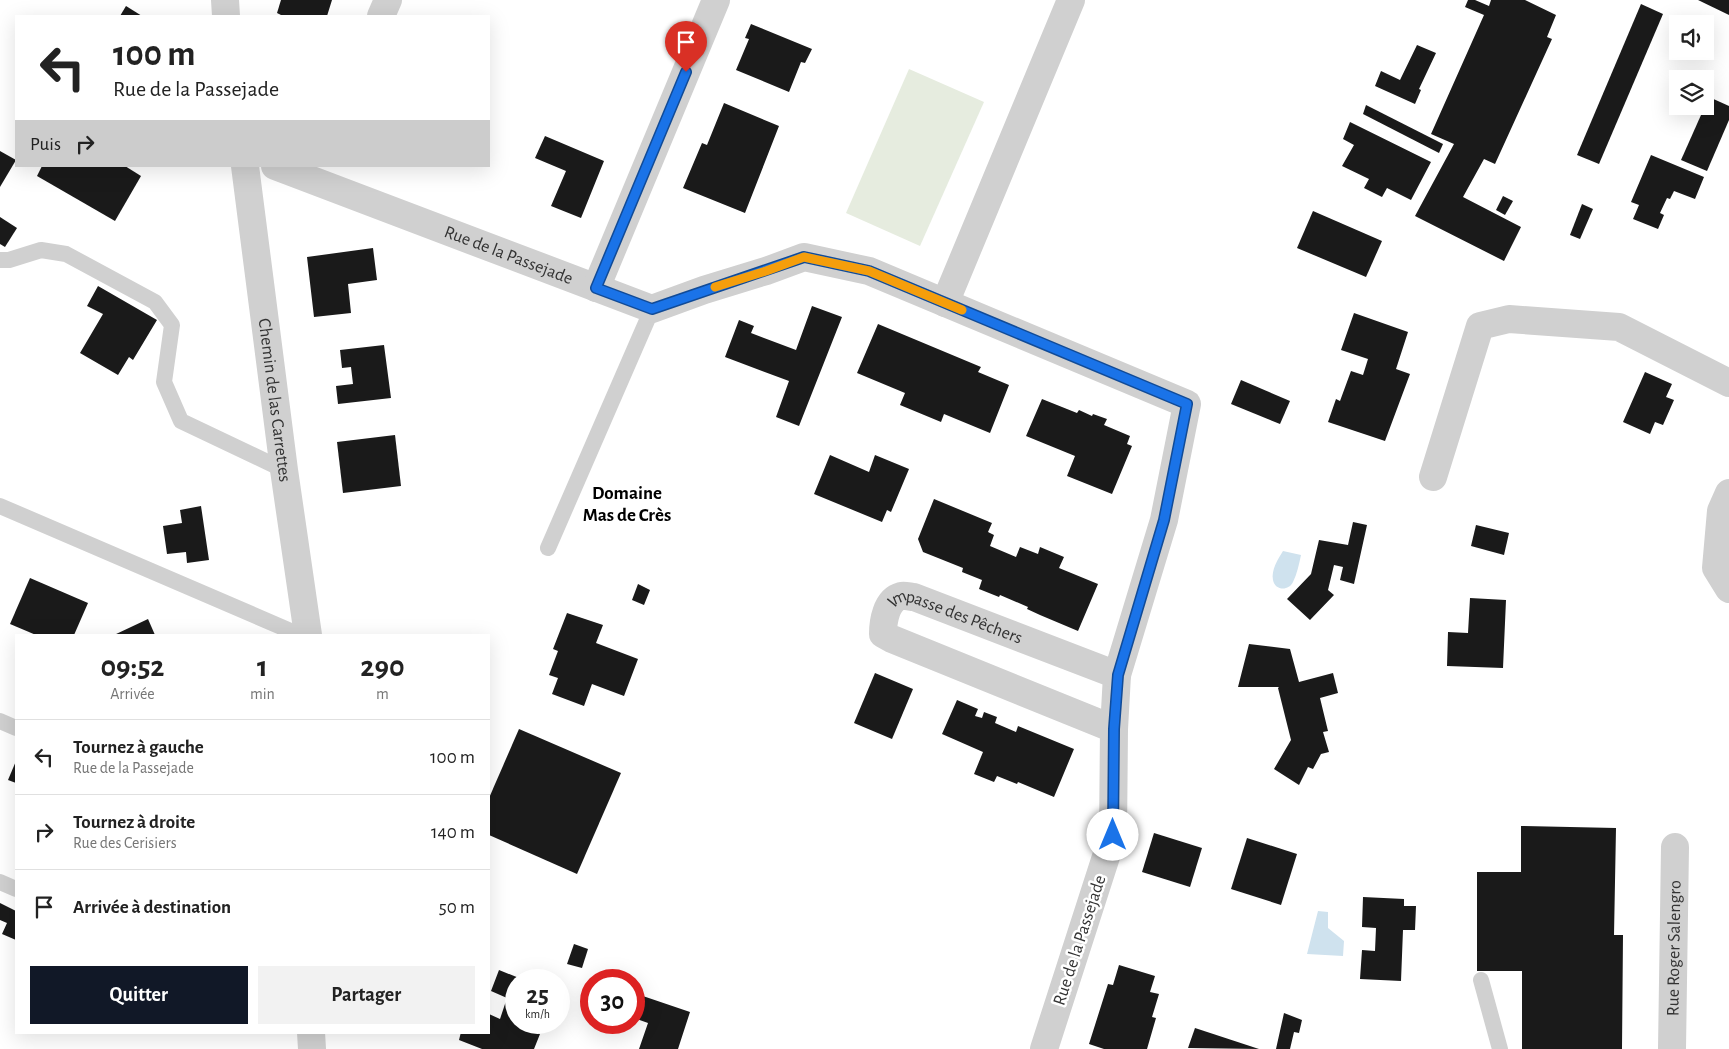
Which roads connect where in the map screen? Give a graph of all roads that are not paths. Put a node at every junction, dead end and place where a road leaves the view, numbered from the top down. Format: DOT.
graph roads {
  1 [pos="225,0"];
  2 [pos="388,0"];
  3 [pos="716,0"];
  4 [pos="1071,0"];
  5 [pos="226,15"];
  6 [pos="381,15"];
  7 [pos="245,167"];
  8 [pos="280,167"];
  9 [pos="317,174"];
  10 [pos="0,260"];
  11 [pos="596,288"];
  12 [pos="945,303"];
  13 [pos="652,309"];
  14 [pos="1729,383"];
  15 [pos="284,470"];
  16 [pos="1433,477"];
  17 [pos="1729,494"];
  18 [pos="0,506"];
  19 [pos="548,548"];
  20 [pos="1729,589"];
  21 [pos="298,634"];
  22 [pos="308,634"];
  23 [pos="1118,675"];
  24 [pos="0,721"];
  25 [pos="15,728"];
  26 [pos="1114,729"];
  27 [pos="1675,847"];
  28 [pos="0,882"];
  29 [pos="15,889"];
  30 [pos="1481,980"];
  31 [pos="311,1034"];
  32 [pos="312,1049"];
  33 [pos="1044,1049"];
  34 [pos="1500,1049"];
  35 [pos="1672,1049"];
  1 -- 5 [label="street"];
  2 -- 6 [label="street"];
  3 -- 11 [label="street"];
  4 -- 12 [label="street"];
  7 -- 15 [label="street, Chemin de las Carrettes"];
  8 -- 9 [label="street, Rue de la Passejade"];
  9 -- 11 [label="street, Rue de la Passejade"];
  10 -- 15 [label="lane"];
  11 -- 13 [label="street, Rue de la Passejade"];
  12 -- 13 [label="street, Rue de la Passejade"];
  12 -- 23 [label="street, Rue de la Passejade"];
  13 -- 19 [label="lane"];
  14 -- 16 [label="street"];
  15 -- 22 [label="street, Chemin de las Carrettes"];
  17 -- 20 [label="street"];
  18 -- 21 [label="lane"];
  23 -- 26 [label="street, Rue de la Passejade"];
  23 -- 26 [label="street, Impasse des Pêchers"];
  24 -- 25 [label="lane"];
  26 -- 33 [label="street, Rue de la Passejade"];
  27 -- 35 [label="street, Rue Roger Salengro"];
  28 -- 29 [label="lane"];
  30 -- 34 [label="lane"];
  31 -- 32 [label="street"];
}
